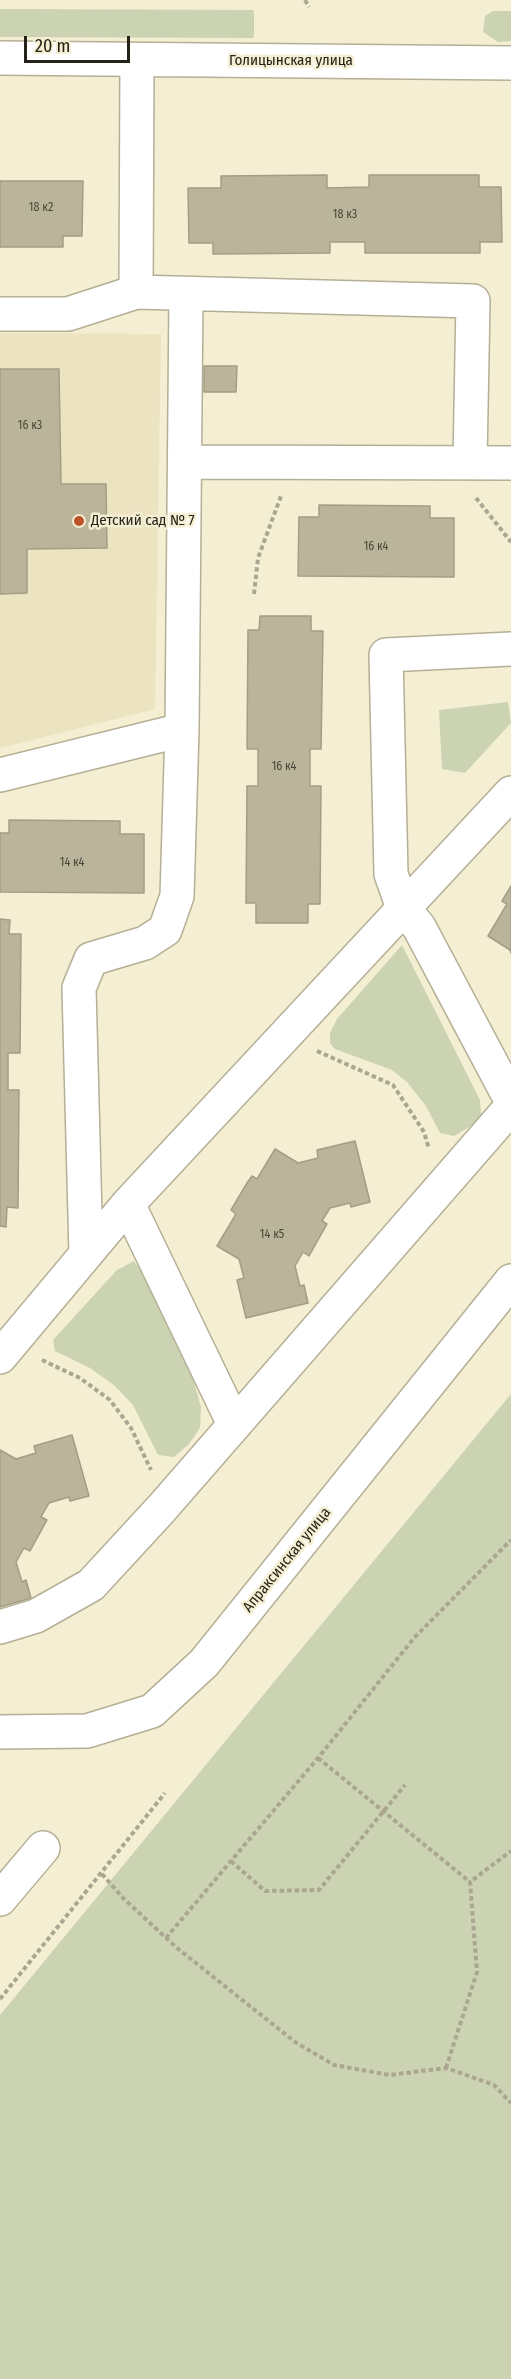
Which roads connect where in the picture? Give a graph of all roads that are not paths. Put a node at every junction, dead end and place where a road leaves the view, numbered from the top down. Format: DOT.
graph roads {
  1 [pos="0,58"];
  2 [pos="137,60"];
  3 [pos="511,63"];
  4 [pos="136,292"];
  5 [pos="186,294"];
  6 [pos="0,314"];
  7 [pos="185,462"];
  8 [pos="511,463"];
  9 [pos="470,477"];
  10 [pos="511,650"];
  11 [pos="182,730"];
  12 [pos="0,775"];
  13 [pos="511,793"];
  14 [pos="403,908"];
  15 [pos="511,1100"];
  16 [pos="511,1107"];
  17 [pos="129,1204"];
  18 [pos="86,1254"];
  19 [pos="511,1281"];
  20 [pos="3,1353"];
  21 [pos="234,1424"];
  22 [pos="0,1627"];
  23 [pos="0,1732"];
  24 [pos="43,1848"];
  25 [pos="0,1899"];
  1 -- 2 [label="street, Голицынская улица"];
  2 -- 3 [label="street, Голицынская улица"];
  2 -- 4 [label="street"];
  4 -- 5 [label="street"];
  4 -- 6 [label="street"];
  5 -- 7 [label="street"];
  5 -- 9 [label="street"];
  7 -- 9 [label="street"];
  7 -- 11 [label="street"];
  8 -- 9 [label="street"];
  10 -- 14 [label="street"];
  11 -- 12 [label="street"];
  11 -- 18 [label="street"];
  13 -- 14 [label="street"];
  14 -- 15 [label="street"];
  14 -- 17 [label="street"];
  16 -- 21 [label="street"];
  17 -- 18 [label="street"];
  17 -- 21 [label="street"];
  18 -- 20 [label="street"];
  19 -- 23 [label="street, Апраксинская улица"];
  21 -- 22 [label="street"];
  24 -- 25 [label="street"];
}
